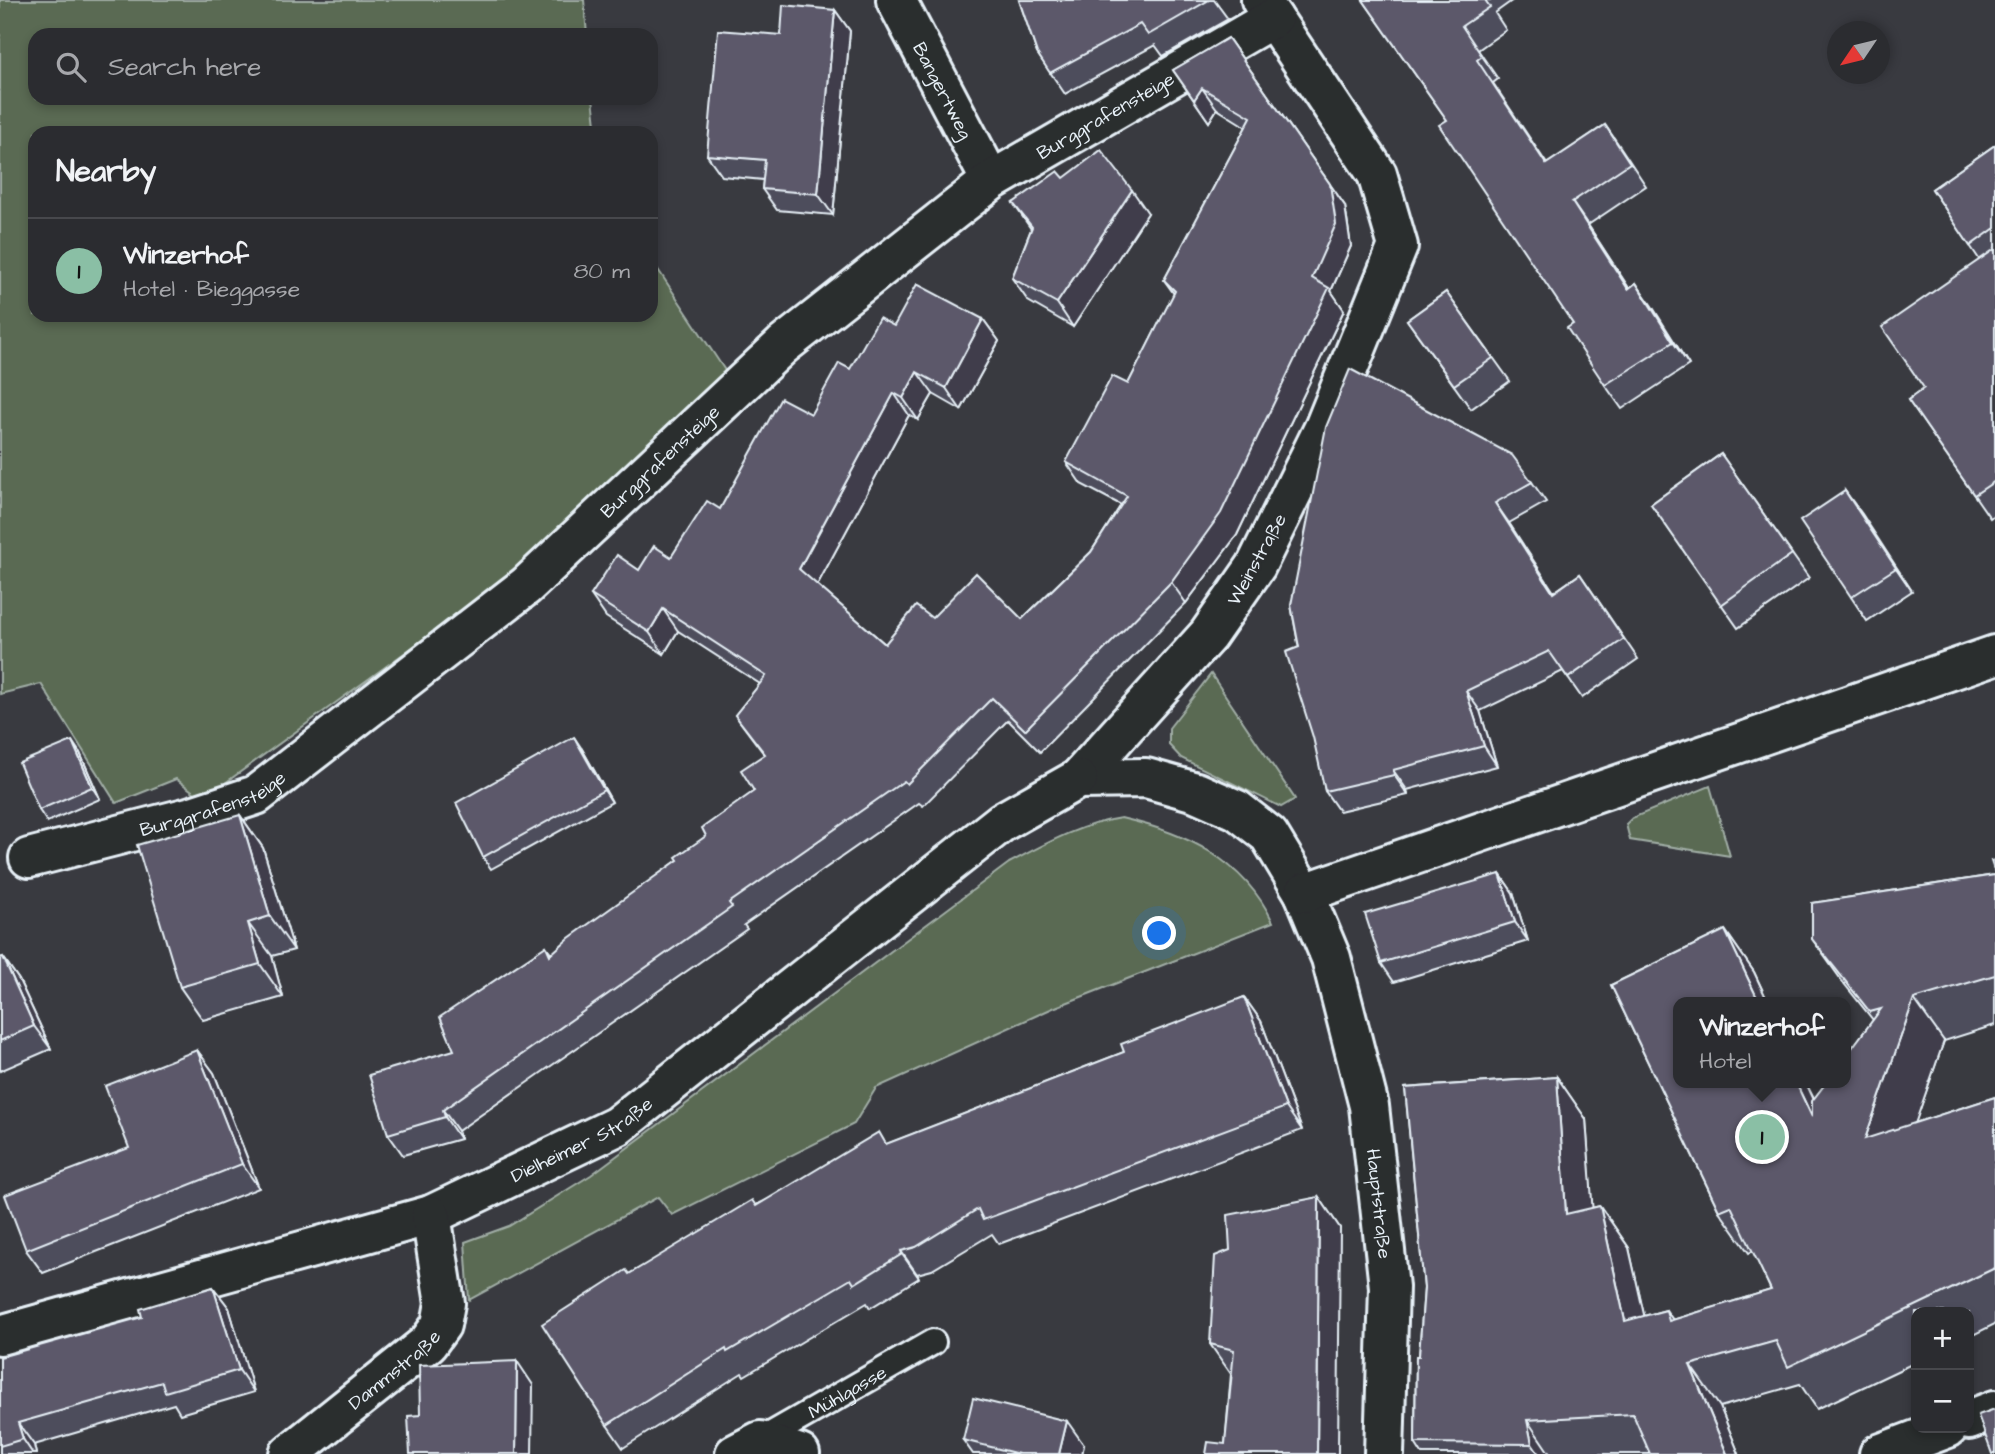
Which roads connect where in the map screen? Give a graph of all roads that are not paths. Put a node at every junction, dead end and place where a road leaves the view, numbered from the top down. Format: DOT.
graph roads {
  1 [pos="896,0"];
  2 [pos="1267,9"];
  3 [pos="991,181"];
  4 [pos="1995,655"];
  5 [pos="1078,779"];
  6 [pos="29,858"];
  7 [pos="1304,893"];
  8 [pos="431,1214"];
  9 [pos="0,1335"];
  10 [pos="933,1342"];
  11 [pos="1995,1410"];
  12 [pos="1974,1418"];
  13 [pos="1935,1433"];
  14 [pos="748,1448"];
  15 [pos="289,1454"];
  16 [pos="800,1454"];
  17 [pos="1384,1454"];
  18 [pos="1879,1454"];
  1 -- 3 [label="street, Bangertweg"];
  2 -- 3 [label="street, Burggrafensteige"];
  2 -- 5 [label="street, Weinstraße"];
  3 -- 6 [label="street, Burggrafensteige"];
  4 -- 7 [label="street"];
  5 -- 7 [label="street"];
  5 -- 8 [label="street, Dielheimer Straße"];
  7 -- 17 [label="street, Hauptstraße"];
  8 -- 9 [label="street, Dielheimer Straße"];
  8 -- 15 [label="street, Dammstraße"];
  10 -- 14 [label="lane, Mühlgasse"];
  11 -- 12 [label="street"];
  13 -- 18 [label="street"];
  14 -- 16 [label="street, Mühlgasse"];
}
